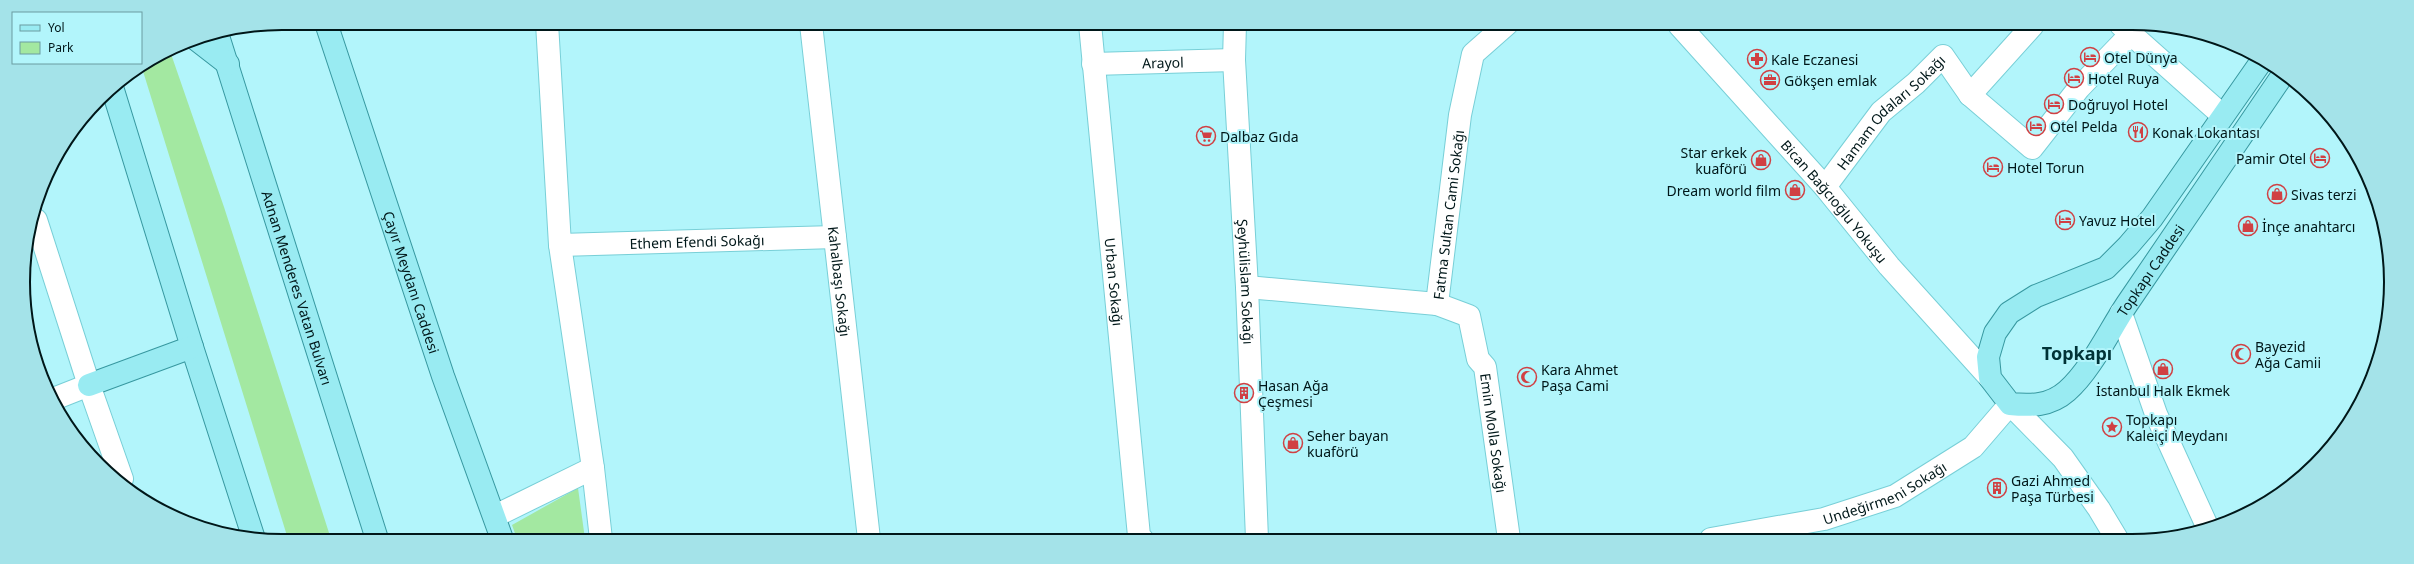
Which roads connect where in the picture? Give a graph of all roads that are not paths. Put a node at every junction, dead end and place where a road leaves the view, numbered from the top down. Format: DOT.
graph roads {
  1 [pos="328,30"];
  2 [pos="547,30"];
  3 [pos="812,30"];
  4 [pos="1090,30"];
  5 [pos="1235,30"];
  6 [pos="1500,30"];
  7 [pos="1686,30"];
  8 [pos="2028,30"];
  9 [pos="2126,30"];
  10 [pos="219,39"];
  11 [pos="201,43"];
  12 [pos="1234,60"];
  13 [pos="228,64"];
  14 [pos="1093,64"];
  15 [pos="2258,64"];
  16 [pos="2280,78"];
  17 [pos="114,95"];
  18 [pos="1970,95"];
  19 [pos="2222,115"];
  20 [pos="1825,188"];
  21 [pos="37,224"];
  22 [pos="835,238"];
  23 [pos="560,245"];
  24 [pos="1247,287"];
  25 [pos="1437,304"];
  26 [pos="2121,313"];
  27 [pos="192,347"];
  28 [pos="1990,378"];
  29 [pos="89,385"];
  30 [pos="58,397"];
  31 [pos="2010,404"];
  32 [pos="593,468"];
  33 [pos="121,475"];
  34 [pos="495,516"];
  35 [pos="2206,523"];
  36 [pos="252,532"];
  37 [pos="375,534"];
  38 [pos="500,534"];
  39 [pos="600,534"];
  40 [pos="868,534"];
  41 [pos="1139,534"];
  42 [pos="1257,534"];
  43 [pos="1508,534"];
  44 [pos="1741,534"];
  45 [pos="2114,534"];
  1 -- 34 [label="main road, Çayır Meydanı Caddesi"];
  2 -- 23 [label="street"];
  3 -- 22 [label="street, Kahalbaşı Sokağı"];
  4 -- 14 [label="street, Urban Sokağı"];
  5 -- 12 [label="street, Şeyhülislam Sokağı"];
  6 -- 25 [label="street, Fatma Sultan Cami Sokağı"];
  7 -- 20 [label="street, Bican Bağcıoğlu Yokuşu"];
  8 -- 18 [label="street"];
  9 -- 18 [label="street"];
  9 -- 19 [label="street"];
  10 -- 13 [label="main road, Adnan Menderes Vatan Bulvarı"];
  11 -- 13 [label="main road"];
  12 -- 14 [label="street, Arayol"];
  12 -- 24 [label="street, Şeyhülislam Sokağı"];
  13 -- 37 [label="main road, Adnan Menderes Vatan Bulvarı"];
  14 -- 41 [label="street, Urban Sokağı"];
  15 -- 19 [label="main road, Topkapı Caddesi"];
  16 -- 26 [label="main road, Topkapı Caddesi"];
  17 -- 27 [label="main road"];
  18 -- 20 [label="street, Hamam Odaları Sokağı"];
  19 -- 28 [label="main road, Topkapı Caddesi"];
  20 -- 28 [label="street, Bican Bağcıoğlu Yokuşu"];
  21 -- 29 [label="street"];
  22 -- 23 [label="street, Ethem Efendi Sokağı"];
  22 -- 40 [label="street, Kahalbaşı Sokağı"];
  23 -- 32 [label="street"];
  24 -- 25 [label="street, Fatma Sultan Cami Sokağı"];
  24 -- 42 [label="street, Şeyhülislam Sokağı"];
  25 -- 43 [label="street, Emin Molla Sokağı"];
  26 -- 31 [label="main road"];
  26 -- 35 [label="street, Topkapı Caddesi"];
  27 -- 29 [label="main road"];
  27 -- 36 [label="main road"];
  28 -- 31 [label="main road"];
  29 -- 30 [label="street"];
  29 -- 33 [label="street"];
  31 -- 44 [label="street, Undeğirmeni Sokağı"];
  31 -- 45 [label="street"];
  32 -- 34 [label="street"];
  32 -- 39 [label="street"];
  34 -- 38 [label="main road, Çayır Meydanı Caddesi"];
}
